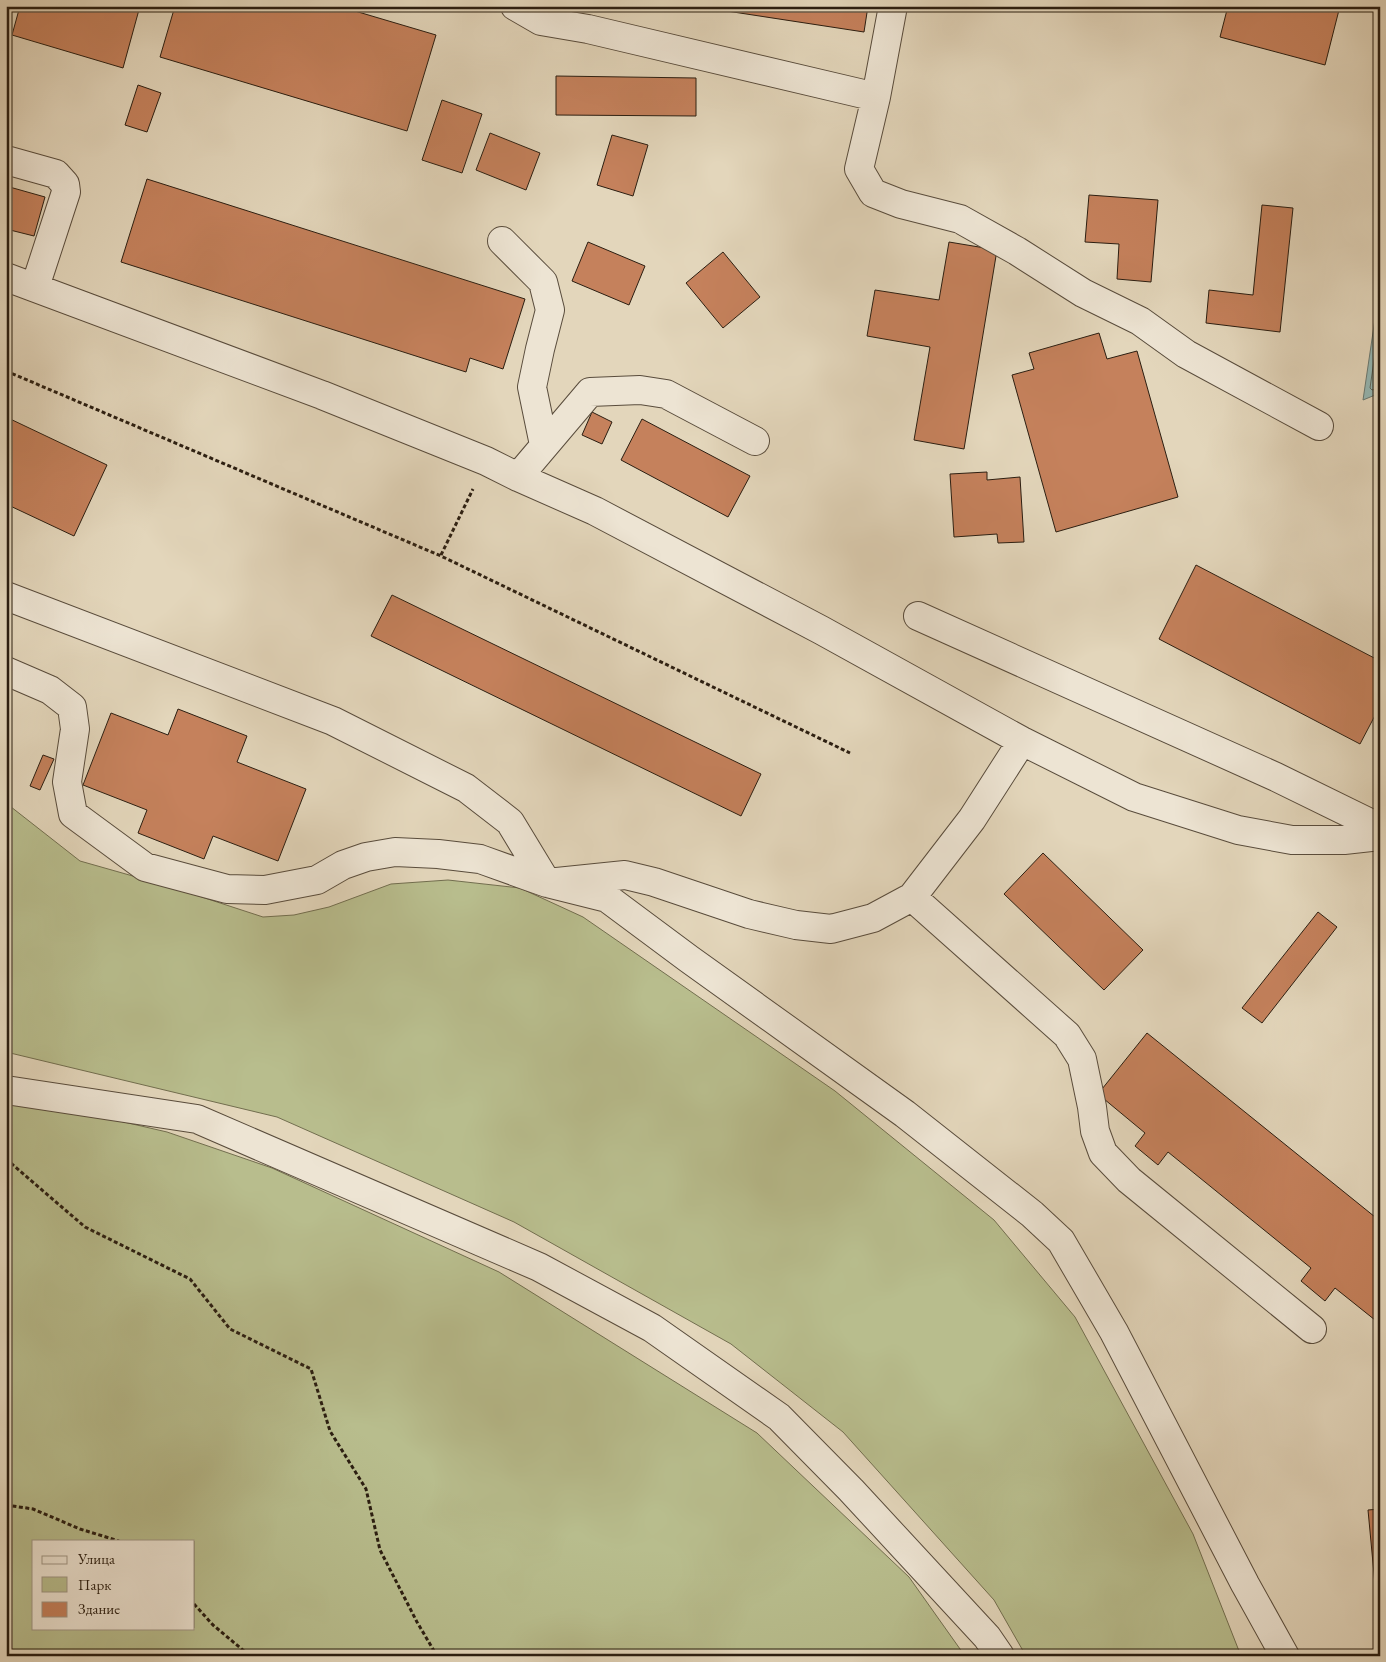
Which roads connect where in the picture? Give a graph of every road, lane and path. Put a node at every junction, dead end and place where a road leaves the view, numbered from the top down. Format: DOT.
graph roads {
  1 [pos="515,6"];
  2 [pos="893,6"];
  3 [pos="876,97"];
  4 [pos="6,160"];
  5 [pos="502,241"];
  6 [pos="6,277"];
  7 [pos="35,287"];
  8 [pos="6,371"];
  9 [pos="1319,426"];
  10 [pos="755,441"];
  11 [pos="544,445"];
  12 [pos="486,461"];
  13 [pos="518,477"];
  14 [pos="441,556"];
  15 [pos="6,596"];
  16 [pos="918,616"];
  17 [pos="6,671"];
  18 [pos="1022,741"];
  19 [pos="850,753"];
  20 [pos="1380,828"];
  21 [pos="1380,836"];
  22 [pos="547,883"];
  23 [pos="912,897"];
  24 [pos="6,1090"];
  25 [pos="6,1159"];
  26 [pos="1312,1329"];
  27 [pos="6,1505"];
  28 [pos="116,1540"];
  29 [pos="195,1605"];
  30 [pos="250,1656"];
  31 [pos="437,1656"];
  32 [pos="1000,1656"];
  33 [pos="1285,1656"];
  1 -- 3 [label="street"];
  2 -- 3 [label="street"];
  3 -- 9 [label="street"];
  4 -- 7 [label="street"];
  5 -- 11 [label="street"];
  6 -- 7 [label="street"];
  7 -- 12 [label="street"];
  8 -- 14 [label="path"];
  10 -- 11 [label="street"];
  11 -- 13 [label="street"];
  12 -- 13 [label="street"];
  12 -- 14 [label="path"];
  13 -- 18 [label="street"];
  14 -- 19 [label="path"];
  15 -- 22 [label="street"];
  16 -- 20 [label="street"];
  17 -- 22 [label="street"];
  18 -- 21 [label="street"];
  18 -- 23 [label="street"];
  22 -- 23 [label="street"];
  22 -- 33 [label="street"];
  23 -- 26 [label="street"];
  24 -- 32 [label="street"];
  25 -- 31 [label="path"];
  27 -- 28 [label="path"];
  29 -- 30 [label="path"];
}
